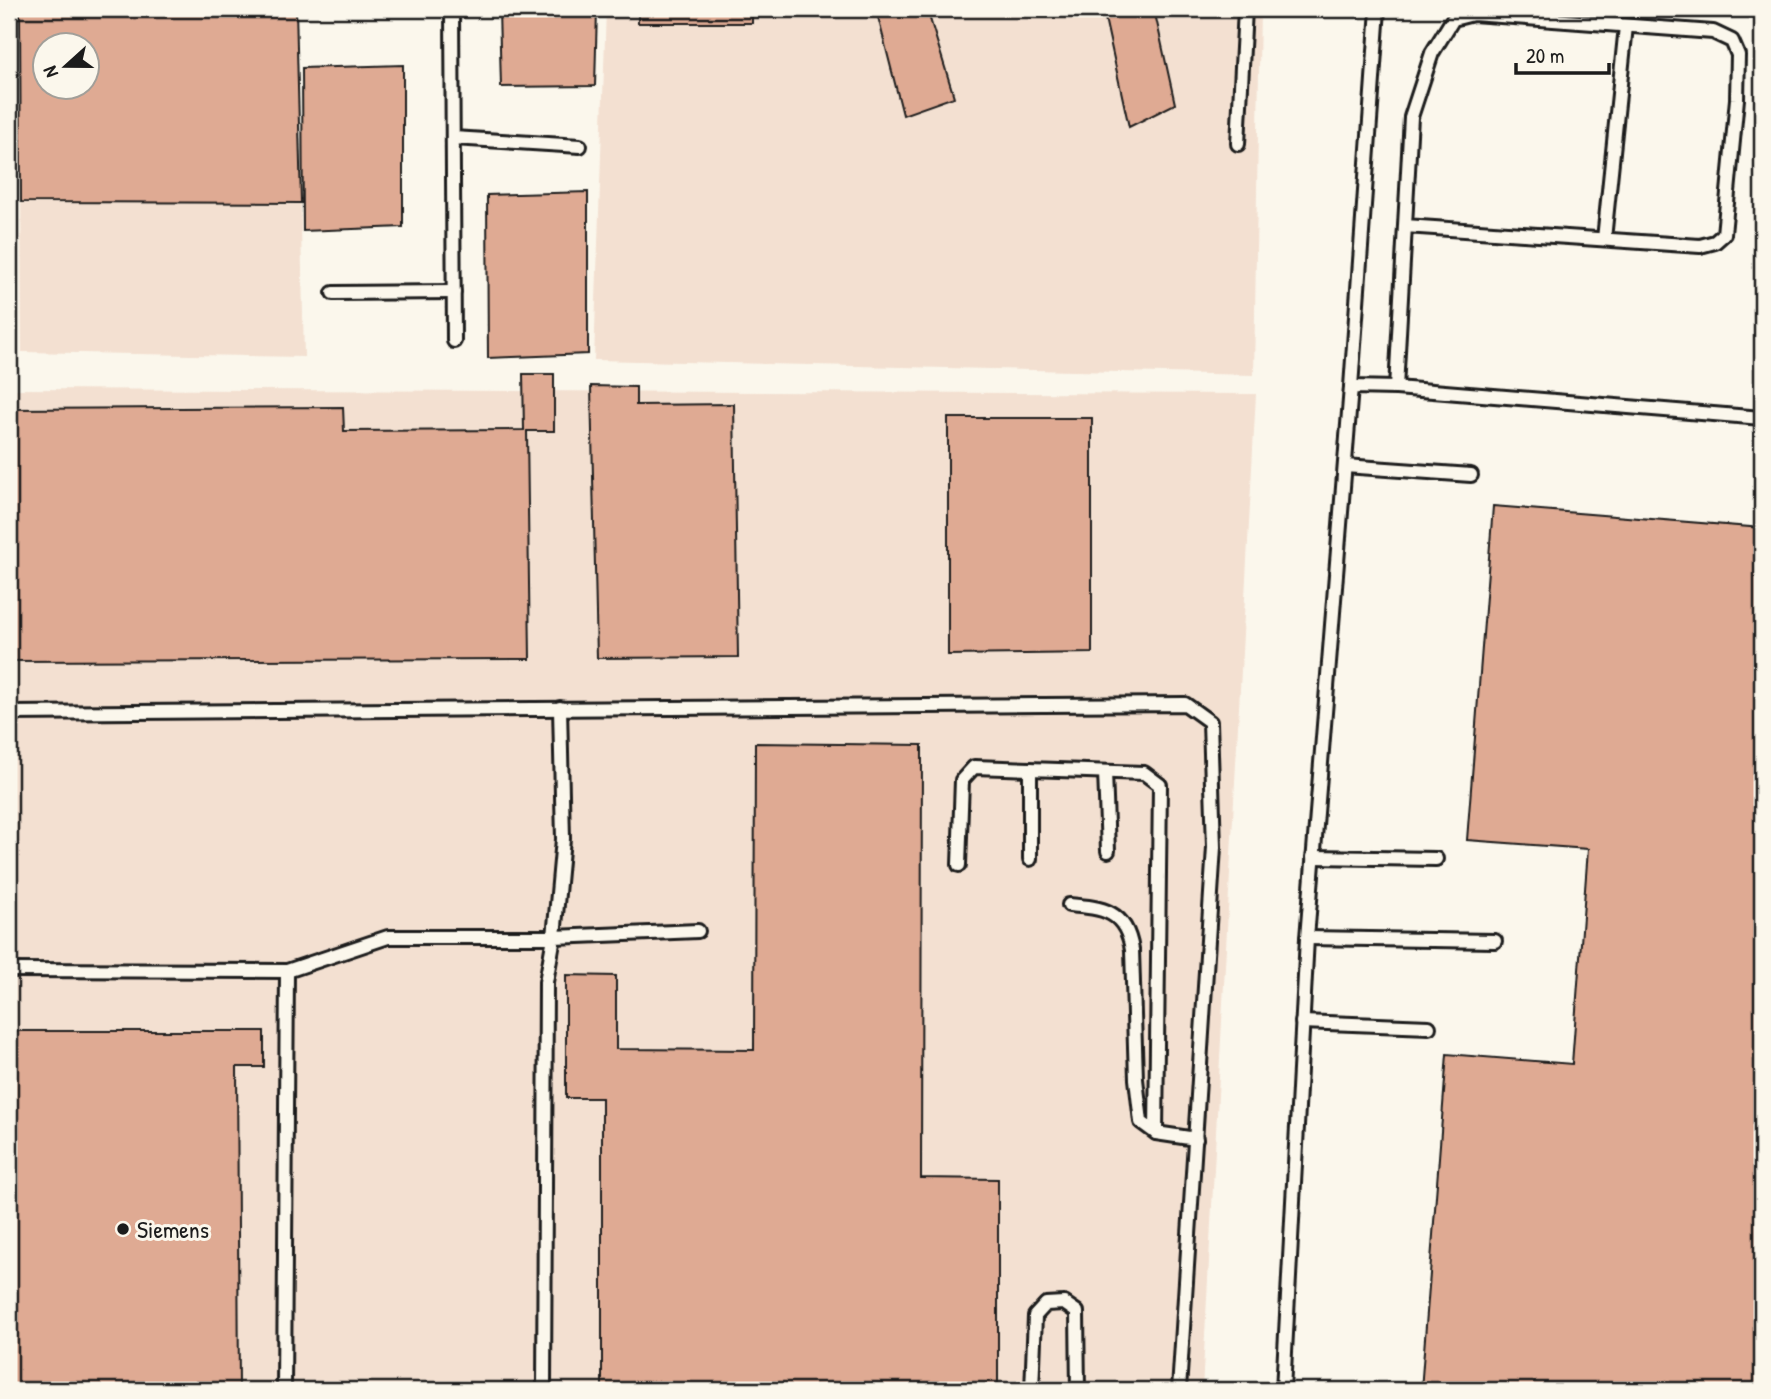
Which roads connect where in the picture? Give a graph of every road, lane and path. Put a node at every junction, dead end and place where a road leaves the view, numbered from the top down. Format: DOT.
graph roads {
  1 [pos="453,9"];
  2 [pos="1245,9"];
  3 [pos="1378,9"];
  4 [pos="1626,26"];
  5 [pos="453,138"];
  6 [pos="1238,144"];
  7 [pos="580,146"];
  8 [pos="1405,226"];
  9 [pos="1604,239"];
  10 [pos="454,292"];
  11 [pos="333,293"];
  12 [pos="454,341"];
  13 [pos="1351,387"];
  14 [pos="1396,388"];
  15 [pos="1762,418"];
  16 [pos="1345,466"];
  17 [pos="1471,475"];
  18 [pos="561,708"];
  19 [pos="9,713"];
  20 [pos="1030,769"];
  21 [pos="1105,772"];
  22 [pos="1108,851"];
  23 [pos="1313,857"];
  24 [pos="1030,859"];
  25 [pos="1436,859"];
  26 [pos="959,865"];
  27 [pos="1069,905"];
  28 [pos="698,931"];
  29 [pos="554,937"];
  30 [pos="1307,938"];
  31 [pos="1495,940"];
  32 [pos="9,970"];
  33 [pos="287,971"];
  34 [pos="1302,1022"];
  35 [pos="1429,1027"];
  36 [pos="1156,1133"];
  37 [pos="1196,1139"];
  38 [pos="284,1390"];
  39 [pos="544,1390"];
  40 [pos="1032,1390"];
  41 [pos="1077,1390"];
  42 [pos="1179,1390"];
  43 [pos="1283,1390"];
  1 -- 5 [label="lane"];
  2 -- 6 [label="lane"];
  3 -- 13 [label="lane"];
  4 -- 8 [label="lane"];
  4 -- 9 [label="lane"];
  4 -- 9 [label="lane"];
  5 -- 7 [label="lane"];
  5 -- 10 [label="lane"];
  8 -- 9 [label="lane"];
  8 -- 14 [label="lane"];
  10 -- 11 [label="lane"];
  10 -- 12 [label="lane"];
  13 -- 14 [label="lane"];
  13 -- 16 [label="lane"];
  14 -- 15 [label="lane"];
  16 -- 17 [label="lane"];
  16 -- 23 [label="lane"];
  18 -- 19 [label="lane"];
  18 -- 29 [label="lane"];
  18 -- 37 [label="lane"];
  20 -- 21 [label="lane"];
  20 -- 24 [label="lane"];
  20 -- 26 [label="lane"];
  21 -- 22 [label="lane"];
  21 -- 36 [label="lane"];
  23 -- 25 [label="lane"];
  23 -- 30 [label="lane"];
  27 -- 36 [label="lane"];
  28 -- 29 [label="lane"];
  29 -- 33 [label="lane"];
  29 -- 39 [label="lane"];
  30 -- 31 [label="lane"];
  30 -- 34 [label="lane"];
  32 -- 33 [label="lane"];
  33 -- 38 [label="lane"];
  34 -- 35 [label="lane"];
  34 -- 43 [label="lane"];
  36 -- 37 [label="lane"];
  37 -- 42 [label="lane"];
  40 -- 41 [label="lane"];
}
